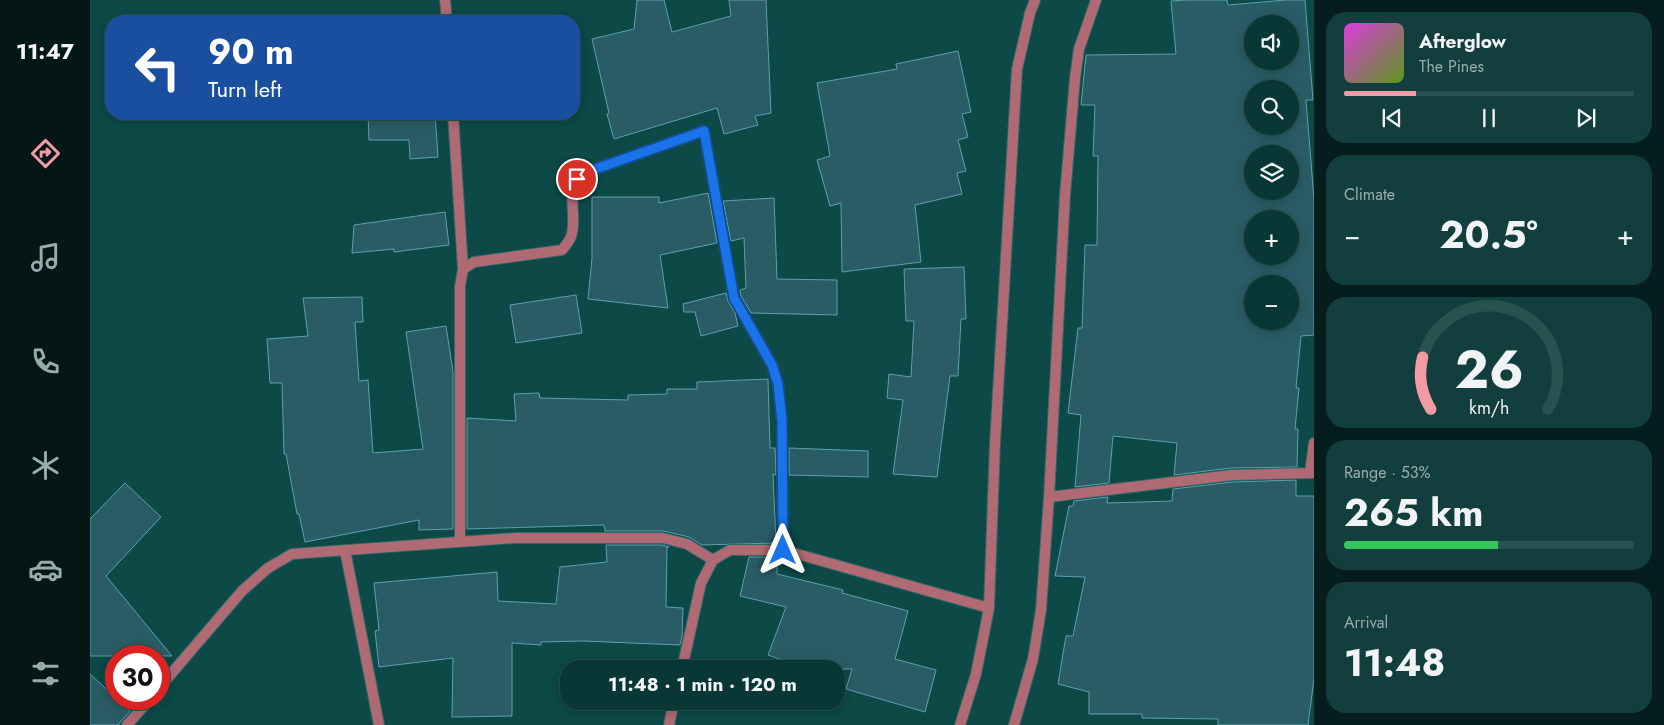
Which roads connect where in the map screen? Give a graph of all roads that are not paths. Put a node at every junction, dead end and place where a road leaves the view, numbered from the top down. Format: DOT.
graph roads {
  1 [pos="445,0"];
  2 [pos="1035,0"];
  3 [pos="1096,0"];
  4 [pos="446,15"];
  5 [pos="453,120"];
  6 [pos="463,269"];
  7 [pos="1314,443"];
  8 [pos="1312,473"];
  9 [pos="1049,497"];
  10 [pos="460,542"];
  11 [pos="345,550"];
  12 [pos="783,550"];
  13 [pos="713,560"];
  14 [pos="989,608"];
  15 [pos="684,660"];
  16 [pos="170,675"];
  17 [pos="140,710"];
  18 [pos="672,710"];
  19 [pos="127,725"];
  20 [pos="379,725"];
  21 [pos="669,725"];
  22 [pos="960,725"];
  23 [pos="1014,725"];
  1 -- 4 [label="street"];
  2 -- 14 [label="street"];
  3 -- 9 [label="street"];
  5 -- 6 [label="street"];
  6 -- 10 [label="street"];
  6 -- 12 [label="street"];
  7 -- 8 [label="street"];
  8 -- 9 [label="street"];
  9 -- 23 [label="street"];
  10 -- 11 [label="street"];
  10 -- 13 [label="street"];
  11 -- 16 [label="street"];
  11 -- 20 [label="street"];
  12 -- 13 [label="street"];
  12 -- 14 [label="street"];
  13 -- 15 [label="street"];
  14 -- 22 [label="street"];
  17 -- 19 [label="street"];
  18 -- 21 [label="street"];
}
